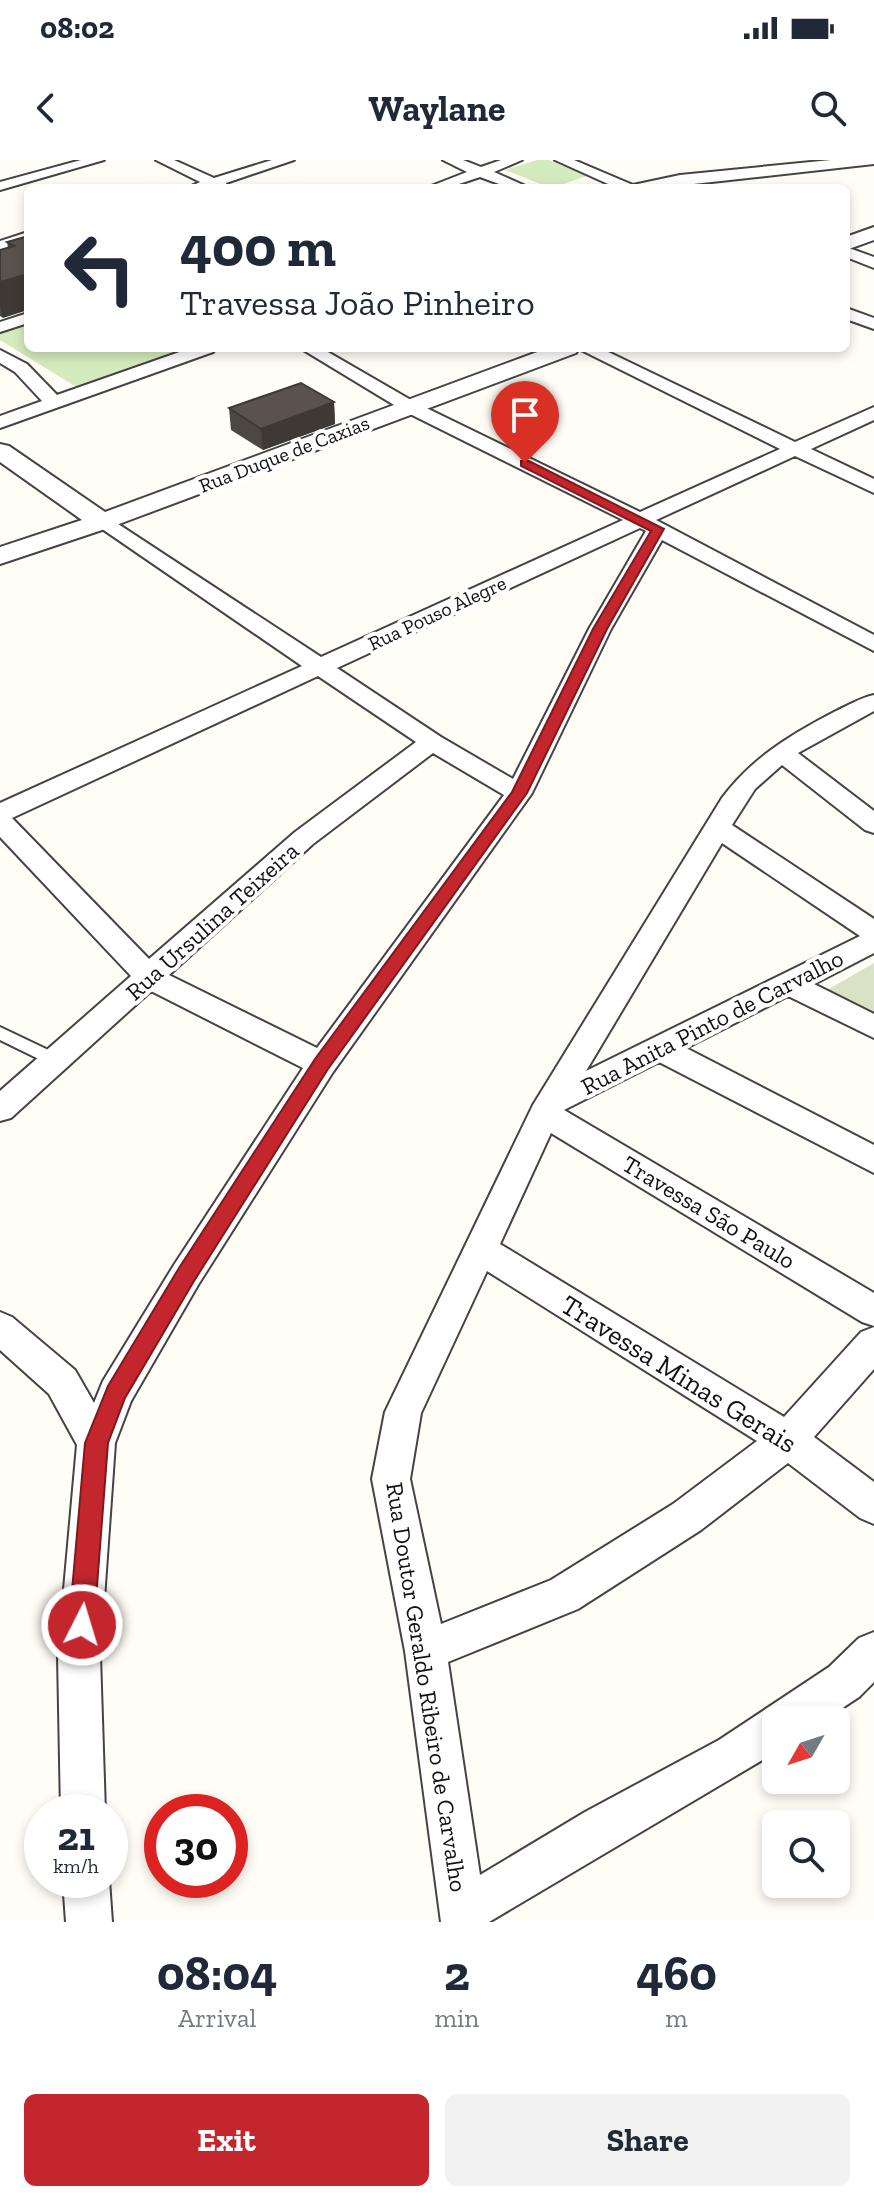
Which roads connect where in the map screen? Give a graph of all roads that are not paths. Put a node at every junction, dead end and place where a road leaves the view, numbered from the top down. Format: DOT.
graph roads {
  1 [pos="97,160"];
  2 [pos="163,160"];
  3 [pos="287,160"];
  4 [pos="450,160"];
  5 [pos="515,160"];
  6 [pos="562,160"];
  7 [pos="696,160"];
  8 [pos="874,160"];
  9 [pos="481,172"];
  10 [pos="713,175"];
  11 [pos="218,184"];
  12 [pos="223,184"];
  13 [pos="445,184"];
  14 [pos="512,184"];
  15 [pos="619,184"];
  16 [pos="660,184"];
  17 [pos="725,184"];
  18 [pos="0,187"];
  19 [pos="19,199"];
  20 [pos="874,233"];
  21 [pos="24,238"];
  22 [pos="850,242"];
  23 [pos="0,246"];
  24 [pos="850,254"];
  25 [pos="874,263"];
  26 [pos="850,315"];
  27 [pos="24,319"];
  28 [pos="874,324"];
  29 [pos="0,327"];
  30 [pos="196,352"];
  31 [pos="316,352"];
  32 [pos="557,352"];
  33 [pos="594,352"];
  34 [pos="0,355"];
  35 [pos="21,368"];
  36 [pos="0,374"];
  37 [pos="54,403"];
  38 [pos="410,407"];
  39 [pos="874,413"];
  40 [pos="0,422"];
  41 [pos="795,449"];
  42 [pos="0,451"];
  43 [pos="874,487"];
  44 [pos="102,522"];
  45 [pos="649,525"];
  46 [pos="0,556"];
  47 [pos="874,644"];
  48 [pos="321,667"];
  49 [pos="871,707"];
  50 [pos="432,742"];
  51 [pos="781,752"];
  52 [pos="519,793"];
  53 [pos="0,813"];
  54 [pos="0,821"];
  55 [pos="874,824"];
  56 [pos="718,828"];
  57 [pos="874,932"];
  58 [pos="874,941"];
  59 [pos="149,977"];
  60 [pos="789,984"];
  61 [pos="874,1027"];
  62 [pos="0,1033"];
  63 [pos="659,1048"];
  64 [pos="57,1061"];
  65 [pos="322,1064"];
  66 [pos="547,1108"];
  67 [pos="0,1109"];
  68 [pos="874,1160"];
  69 [pos="480,1249"];
  70 [pos="874,1311"];
  71 [pos="0,1328"];
  72 [pos="874,1343"];
  73 [pos="788,1440"];
  74 [pos="96,1443"];
  75 [pos="874,1505"];
  76 [pos="426,1651"];
  77 [pos="874,1653"];
  78 [pos="807,1706"];
  79 [pos="762,1736"];
  80 [pos="83,1794"];
  81 [pos="87,1898"];
  82 [pos="463,1917"];
  83 [pos="89,1922"];
  1 -- 18 [label="street"];
  2 -- 11 [label="street"];
  3 -- 12 [label="street"];
  4 -- 9 [label="street"];
  5 -- 9 [label="street"];
  6 -- 15 [label="street"];
  7 -- 10 [label="street"];
  8 -- 10 [label="street"];
  9 -- 13 [label="street"];
  9 -- 14 [label="street"];
  10 -- 16 [label="street"];
  10 -- 17 [label="street"];
  18 -- 19 [label="street"];
  20 -- 22 [label="street"];
  21 -- 23 [label="street"];
  24 -- 25 [label="street"];
  26 -- 28 [label="street"];
  27 -- 29 [label="street"];
  30 -- 37 [label="street"];
  31 -- 38 [label="street"];
  32 -- 38 [label="street, Rua Duque de Caxias"];
  33 -- 41 [label="street"];
  34 -- 35 [label="street"];
  35 -- 36 [label="street"];
  35 -- 37 [label="street"];
  37 -- 40 [label="street"];
  38 -- 44 [label="street, Rua Duque de Caxias"];
  38 -- 45 [label="street"];
  39 -- 41 [label="street, Rua Pouso Alegre"];
  41 -- 43 [label="street"];
  41 -- 45 [label="street, Rua Pouso Alegre"];
  42 -- 44 [label="street"];
  44 -- 46 [label="street, Rua Duque de Caxias"];
  44 -- 48 [label="street"];
  45 -- 47 [label="street"];
  45 -- 48 [label="street, Rua Pouso Alegre"];
  45 -- 52 [label="street"];
  48 -- 50 [label="street"];
  48 -- 53 [label="street, Rua Pouso Alegre"];
  49 -- 51 [label="street, Rua Doutor Geraldo Ribeiro de Carvalho"];
  50 -- 52 [label="street"];
  50 -- 59 [label="street, Rua Ursulina Teixeira"];
  51 -- 55 [label="street"];
  51 -- 56 [label="street, Rua Doutor Geraldo Ribeiro de Carvalho"];
  52 -- 65 [label="street"];
  54 -- 59 [label="street"];
  56 -- 57 [label="street"];
  56 -- 66 [label="street, Rua Doutor Geraldo Ribeiro de Carvalho"];
  58 -- 60 [label="street, Rua Anita Pinto de Carvalho"];
  59 -- 64 [label="street, Rua Ursulina Teixeira"];
  59 -- 65 [label="street"];
  60 -- 61 [label="street"];
  60 -- 63 [label="street, Rua Anita Pinto de Carvalho"];
  62 -- 64 [label="lane"];
  63 -- 66 [label="street, Rua Anita Pinto de Carvalho"];
  63 -- 68 [label="street"];
  64 -- 67 [label="street, Rua Ursulina Teixeira"];
  65 -- 74 [label="street"];
  66 -- 69 [label="street, Rua Doutor Geraldo Ribeiro de Carvalho"];
  66 -- 70 [label="street, Travessa São Paulo"];
  69 -- 73 [label="street, Travessa Minas Gerais"];
  69 -- 76 [label="street, Rua Doutor Geraldo Ribeiro de Carvalho"];
  71 -- 74 [label="street"];
  72 -- 73 [label="street"];
  73 -- 75 [label="street, Travessa Minas Gerais"];
  73 -- 76 [label="street"];
  74 -- 80 [label="street"];
  76 -- 82 [label="street, Rua Doutor Geraldo Ribeiro de Carvalho"];
  77 -- 78 [label="street"];
  79 -- 82 [label="street"];
  81 -- 83 [label="street"];
}
